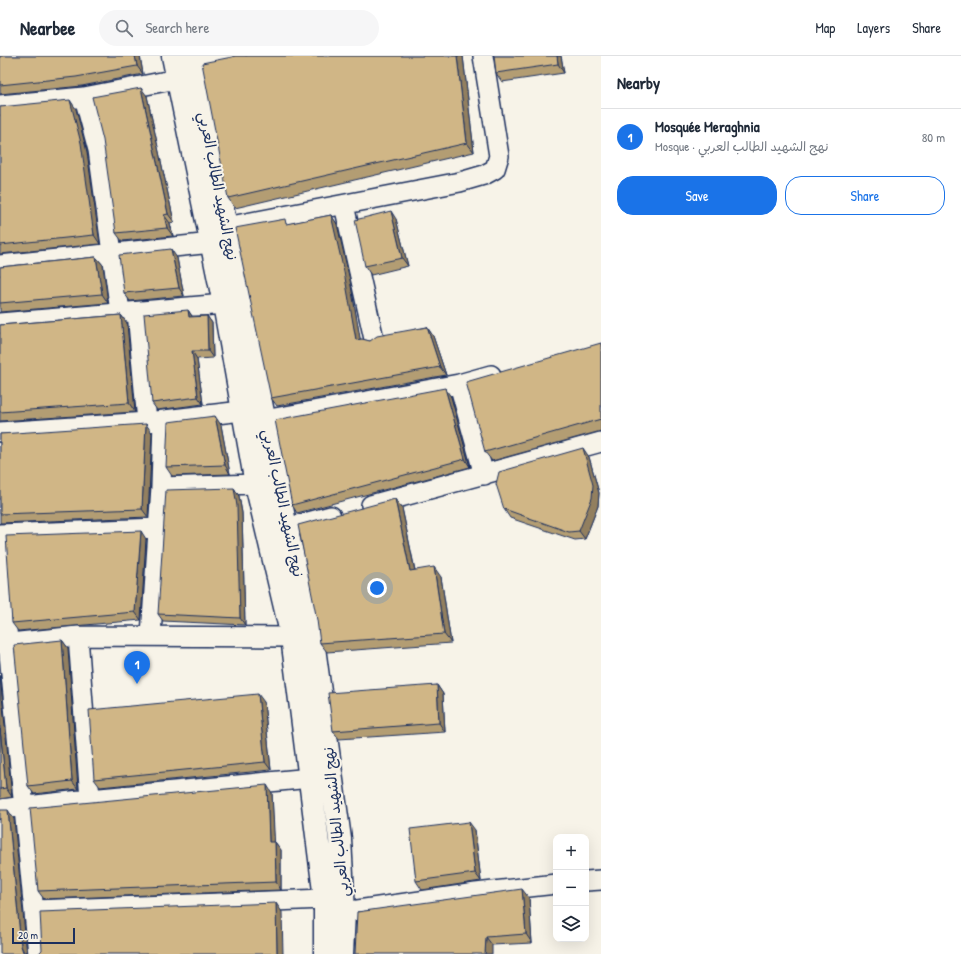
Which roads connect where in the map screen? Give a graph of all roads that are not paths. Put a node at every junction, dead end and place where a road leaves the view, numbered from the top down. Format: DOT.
graph roads {
  1 [pos="173,56"];
  2 [pos="236,56"];
  3 [pos="483,56"];
  4 [pos="193,60"];
  5 [pos="176,79"];
  6 [pos="84,97"];
  7 [pos="0,105"];
  8 [pos="344,205"];
  9 [pos="226,227"];
  10 [pos="212,244"];
  11 [pos="110,254"];
  12 [pos="0,265"];
  13 [pos="224,304"];
  14 [pos="128,312"];
  15 [pos="0,323"];
  16 [pos="374,339"];
  17 [pos="511,369"];
  18 [pos="459,384"];
  19 [pos="242,411"];
  20 [pos="264,420"];
  21 [pos="155,421"];
  22 [pos="0,432"];
  23 [pos="601,442"];
  24 [pos="484,475"];
  25 [pos="256,484"];
  26 [pos="161,487"];
  27 [pos="158,528"];
  28 [pos="286,528"];
  29 [pos="0,536"];
  30 [pos="151,635"];
  31 [pos="302,635"];
  32 [pos="78,636"];
  33 [pos="4,643"];
  34 [pos="311,778"];
  35 [pos="90,799"];
  36 [pos="24,807"];
  37 [pos="0,809"];
  38 [pos="601,880"];
  39 [pos="589,881"];
  40 [pos="553,884"];
  41 [pos="325,899"];
  42 [pos="34,910"];
  43 [pos="344,912"];
  44 [pos="38,954"];
  45 [pos="325,954"];
  46 [pos="342,954"];
  1 -- 5 [label="main road, نهج الشهيد الطالب العربي"];
  2 -- 4 [label="street"];
  3 -- 8 [label="street"];
  4 -- 9 [label="main road, نهج الشهيد الطالب العربي"];
  5 -- 6 [label="street"];
  5 -- 10 [label="main road, نهج الشهيد الطالب العربي"];
  6 -- 7 [label="street"];
  6 -- 11 [label="street"];
  8 -- 9 [label="street"];
  8 -- 16 [label="street"];
  9 -- 20 [label="main road, نهج الشهيد الطالب العربي"];
  10 -- 11 [label="street"];
  10 -- 13 [label="main road, نهج الشهيد الطالب العربي"];
  11 -- 12 [label="street"];
  11 -- 14 [label="street"];
  13 -- 14 [label="street"];
  13 -- 19 [label="main road, نهج الشهيد الطالب العربي"];
  14 -- 15 [label="street"];
  14 -- 21 [label="street"];
  17 -- 18 [label="street"];
  18 -- 20 [label="street"];
  18 -- 24 [label="street"];
  19 -- 21 [label="street"];
  19 -- 25 [label="main road, نهج الشهيد الطالب العربي"];
  20 -- 28 [label="main road, نهج الشهيد الطالب العربي"];
  21 -- 22 [label="street"];
  21 -- 26 [label="street"];
  23 -- 24 [label="street"];
  24 -- 28 [label="street"];
  25 -- 26 [label="street"];
  25 -- 31 [label="main road, نهج الشهيد الطالب العربي"];
  26 -- 27 [label="street"];
  27 -- 29 [label="street"];
  27 -- 30 [label="street"];
  28 -- 31 [label="main road, نهج الشهيد الطالب العربي"];
  29 -- 33 [label="street"];
  30 -- 31 [label="street"];
  30 -- 32 [label="street"];
  31 -- 34 [label="main road, نهج الشهيد الطالب العربي"];
  31 -- 43 [label="main road, نهج الشهيد الطالب العربي"];
  32 -- 33 [label="street"];
  32 -- 35 [label="street"];
  33 -- 36 [label="street"];
  34 -- 35 [label="street"];
  34 -- 41 [label="main road, نهج الشهيد الطالب العربي"];
  35 -- 36 [label="street"];
  36 -- 37 [label="street"];
  36 -- 42 [label="street"];
  38 -- 39 [label="street"];
  40 -- 43 [label="street"];
  41 -- 42 [label="street"];
  41 -- 45 [label="main road, نهج الشهيد الطالب العربي"];
  42 -- 44 [label="street"];
  43 -- 46 [label="main road, نهج الشهيد الطالب العربي"];
}
